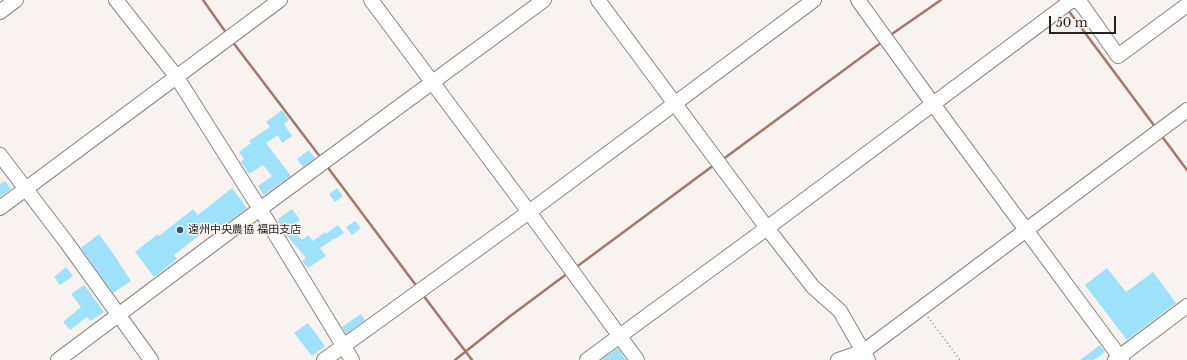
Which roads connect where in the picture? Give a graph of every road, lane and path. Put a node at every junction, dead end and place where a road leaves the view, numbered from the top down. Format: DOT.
graph roads {
  1 [pos="16,0"];
  2 [pos="116,0"];
  3 [pos="280,0"];
  4 [pos="371,0"];
  5 [pos="544,0"];
  6 [pos="598,0"];
  7 [pos="814,0"];
  8 [pos="858,0"];
  9 [pos="1187,4"];
  10 [pos="0,12"];
  11 [pos="176,76"];
  12 [pos="432,82"];
  13 [pos="676,104"];
  14 [pos="933,104"];
  15 [pos="1187,110"];
  16 [pos="0,155"];
  17 [pos="25,189"];
  18 [pos="0,208"];
  19 [pos="260,209"];
  20 [pos="529,212"];
  21 [pos="767,228"];
  22 [pos="1026,230"];
  23 [pos="1187,306"];
  24 [pos="921,308"];
  25 [pos="118,316"];
  26 [pos="619,336"];
  27 [pos="343,346"];
  28 [pos="866,356"];
  29 [pos="1119,359"];
  30 [pos="58,360"];
  31 [pos="150,360"];
  32 [pos="324,360"];
  33 [pos="352,360"];
  34 [pos="587,360"];
  35 [pos="637,360"];
  36 [pos="838,360"];
  37 [pos="960,360"];
  1 -- 10 [label="street"];
  2 -- 11 [label="street"];
  3 -- 11 [label="street"];
  4 -- 12 [label="street"];
  5 -- 12 [label="street"];
  6 -- 13 [label="street"];
  7 -- 13 [label="street"];
  8 -- 14 [label="street"];
  9 -- 14 [label="street"];
  11 -- 17 [label="street"];
  11 -- 19 [label="street"];
  12 -- 19 [label="street"];
  12 -- 20 [label="street"];
  13 -- 20 [label="street"];
  13 -- 21 [label="street"];
  14 -- 21 [label="street"];
  14 -- 22 [label="street"];
  15 -- 22 [label="street"];
  16 -- 17 [label="street"];
  17 -- 18 [label="street"];
  17 -- 25 [label="street"];
  19 -- 25 [label="street"];
  19 -- 27 [label="street"];
  20 -- 26 [label="street"];
  20 -- 27 [label="street"];
  21 -- 26 [label="street"];
  21 -- 28 [label="street"];
  22 -- 24 [label="street"];
  22 -- 29 [label="street"];
  23 -- 29 [label="street"];
  24 -- 28 [label="street"];
  24 -- 37 [label="path"];
  25 -- 30 [label="street"];
  25 -- 31 [label="street"];
  26 -- 34 [label="street"];
  26 -- 35 [label="street"];
  27 -- 32 [label="street"];
  27 -- 33 [label="street"];
  28 -- 36 [label="street"];
}
